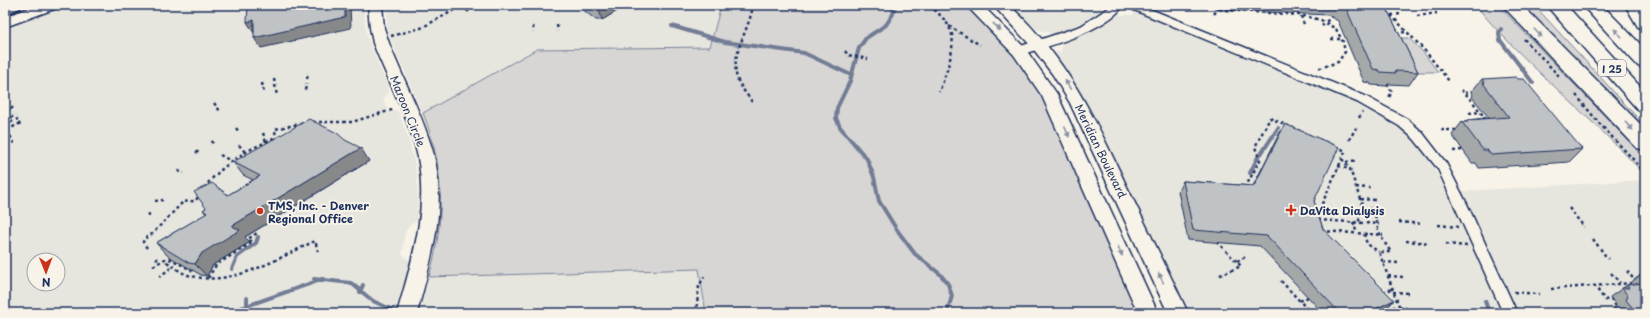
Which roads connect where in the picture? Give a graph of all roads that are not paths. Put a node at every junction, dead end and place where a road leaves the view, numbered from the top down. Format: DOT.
graph roads {
  1 [pos="15,5"];
  2 [pos="52,5"];
  3 [pos="375,5"];
  4 [pos="973,5"];
  5 [pos="1000,5"];
  6 [pos="1119,5"];
  7 [pos="1131,5"];
  8 [pos="1555,5"];
  9 [pos="1592,5"];
  10 [pos="1634,5"];
  11 [pos="5,9"];
  12 [pos="1506,9"];
  13 [pos="5,22"];
  14 [pos="1645,22"];
  15 [pos="1039,45"];
  16 [pos="1019,51"];
  17 [pos="1645,61"];
  18 [pos="1645,105"];
  19 [pos="1645,142"];
  20 [pos="407,313"];
  21 [pos="1148,313"];
  22 [pos="1178,313"];
  23 [pos="1510,313"];
  1 -- 11 [label="main road"];
  2 -- 13 [label="main road"];
  3 -- 20 [label="main road, Maroon Circle"];
  4 -- 16 [label="main road, Meridian Boulevard, one-way"];
  5 -- 15 [label="main road, Meridian Boulevard"];
  6 -- 15 [label="street"];
  7 -- 23 [label="street"];
  8 -- 18 [label="highway, I 25"];
  17 -- 9 [label="highway, I 25, one-way"];
  10 -- 14 [label="highway"];
  12 -- 19 [label="highway, one-way"];
  15 -- 16 [label="street"];
  22 -- 15 [label="main road, Meridian Boulevard, one-way"];
  16 -- 21 [label="main road, Meridian Boulevard, one-way"];
}
